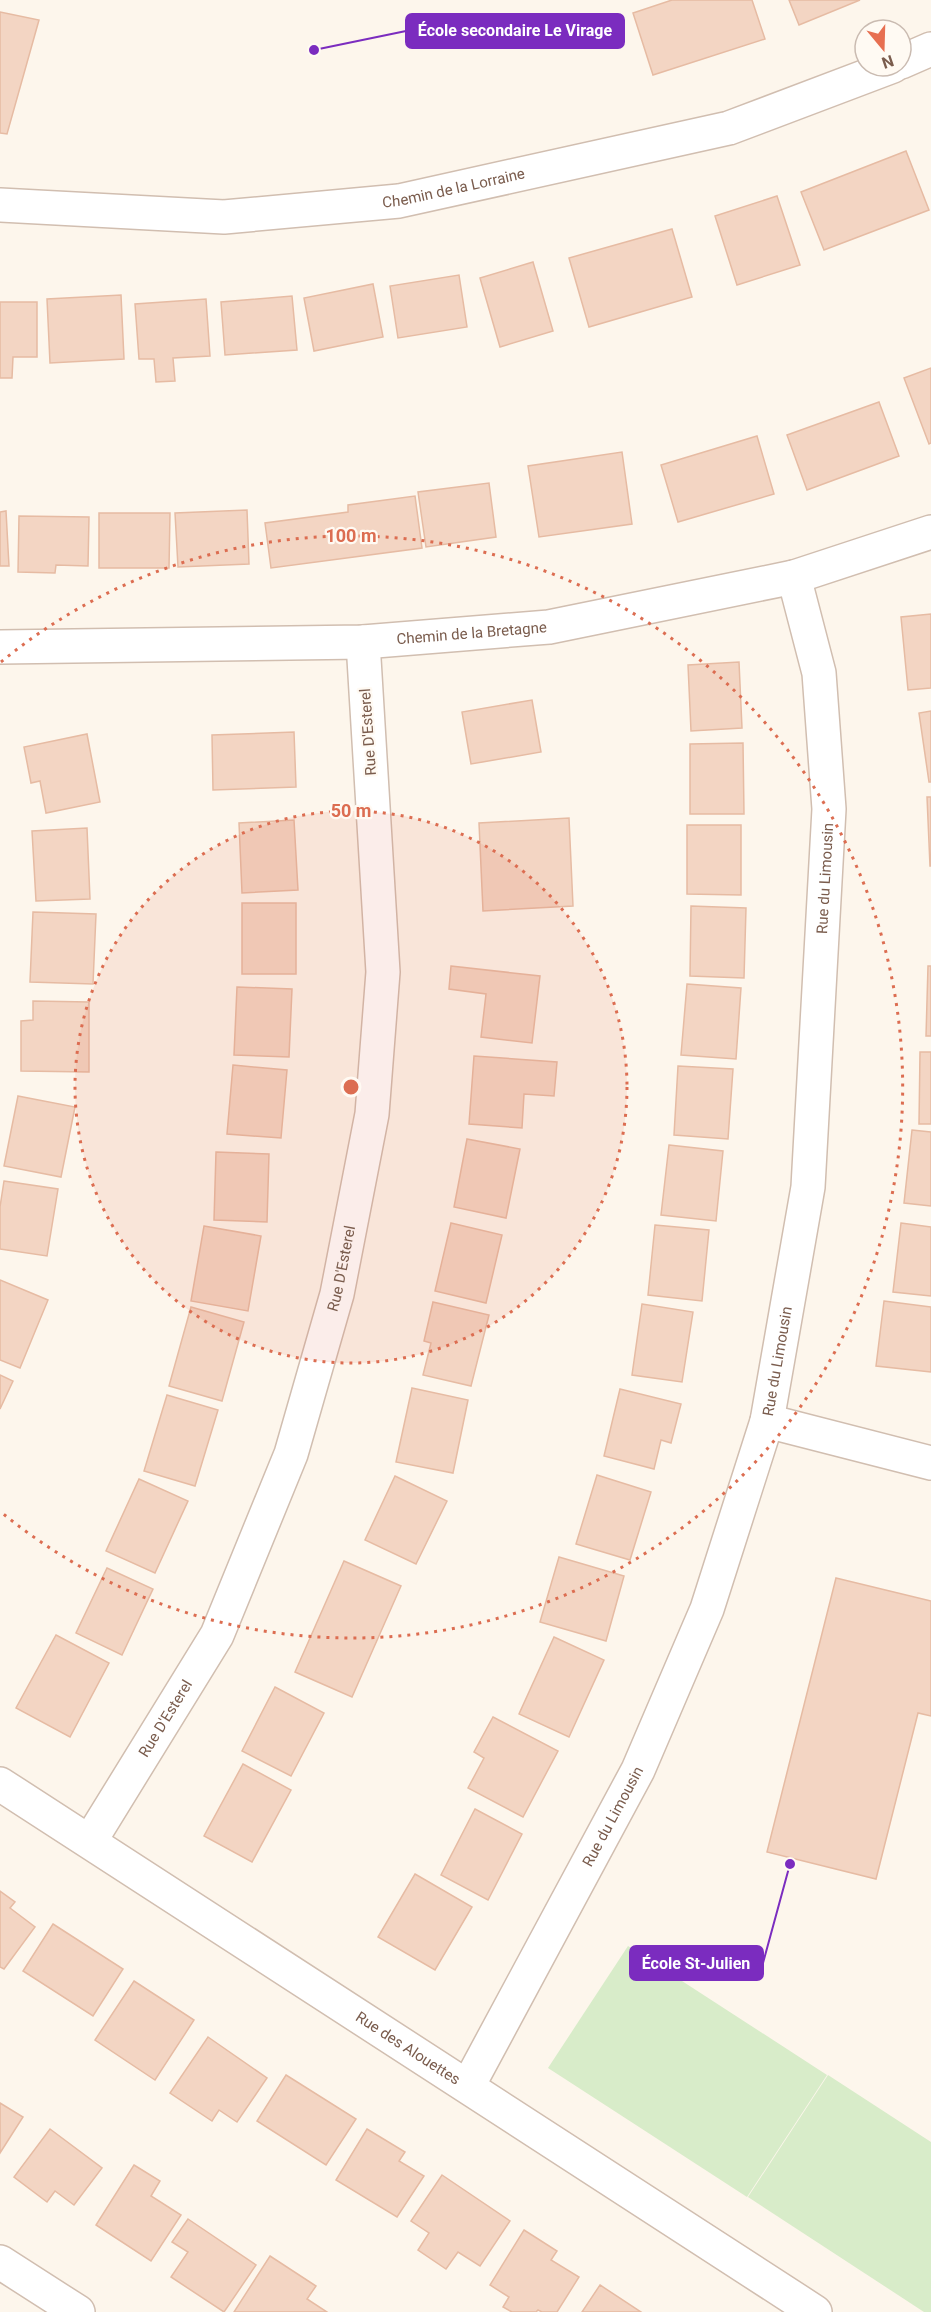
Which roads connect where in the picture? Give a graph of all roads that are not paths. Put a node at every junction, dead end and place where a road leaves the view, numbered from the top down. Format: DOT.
graph roads {
  1 [pos="931,49"];
  2 [pos="913,57"];
  3 [pos="865,78"];
  4 [pos="0,205"];
  5 [pos="931,532"];
  6 [pos="794,577"];
  7 [pos="363,642"];
  8 [pos="0,647"];
  9 [pos="767,1421"];
  10 [pos="931,1462"];
  11 [pos="0,1784"];
  12 [pos="90,1841"];
  13 [pos="468,2086"];
  14 [pos="0,2262"];
  15 [pos="78,2312"];
  16 [pos="815,2312"];
  1 -- 2 [label="street"];
  3 -- 4 [label="street, Chemin de la Lorraine"];
  5 -- 6 [label="street, Chemin de la Bretagne"];
  6 -- 7 [label="street, Chemin de la Bretagne"];
  6 -- 9 [label="street, Rue du Limousin"];
  7 -- 8 [label="street, Chemin de la Bretagne"];
  7 -- 12 [label="street, Rue D'Esterel"];
  9 -- 10 [label="street"];
  9 -- 13 [label="street, Rue du Limousin"];
  11 -- 12 [label="street, Rue des Alouettes"];
  12 -- 13 [label="street, Rue des Alouettes"];
  13 -- 16 [label="street, Rue des Alouettes"];
  14 -- 15 [label="street"];
}
